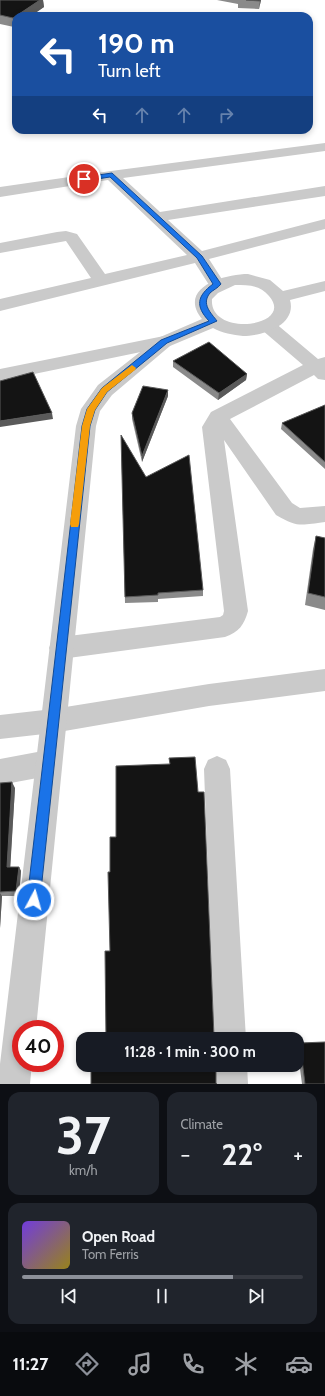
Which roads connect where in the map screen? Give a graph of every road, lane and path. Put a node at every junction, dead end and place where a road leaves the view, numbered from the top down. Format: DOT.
graph roads {
  1 [pos="325,147"];
  2 [pos="112,174"];
  3 [pos="325,191"];
  4 [pos="0,192"];
  5 [pos="157,217"];
  6 [pos="325,224"];
  7 [pos="0,248"];
  8 [pos="199,257"];
  9 [pos="101,281"];
  10 [pos="217,284"];
  11 [pos="325,286"];
  12 [pos="281,297"];
  13 [pos="0,305"];
  14 [pos="214,321"];
  15 [pos="268,326"];
  16 [pos="164,342"];
  17 [pos="322,368"];
  18 [pos="0,375"];
  19 [pos="218,417"];
  20 [pos="325,514"];
  21 [pos="61,648"];
  22 [pos="325,680"];
  23 [pos="53,721"];
  24 [pos="0,727"];
  25 [pos="48,762"];
  26 [pos="217,769"];
  27 [pos="0,772"];
  28 [pos="230,1032"];
  29 [pos="231,1072"];
  30 [pos="14,1084"];
  31 [pos="232,1084"];
  1 -- 2 [label="street"];
  2 -- 4 [label="street"];
  2 -- 5 [label="street"];
  3 -- 5 [label="street"];
  5 -- 8 [label="street"];
  6 -- 8 [label="street"];
  7 -- 9 [label="street"];
  8 -- 9 [label="street"];
  8 -- 10 [label="street"];
  9 -- 13 [label="street"];
  10 -- 12 [label="street"];
  10 -- 14 [label="street"];
  11 -- 12 [label="street"];
  12 -- 15 [label="street"];
  14 -- 15 [label="street"];
  14 -- 16 [label="street"];
  15 -- 17 [label="street"];
  16 -- 18 [label="street"];
  16 -- 21 [label="street"];
  17 -- 19 [label="street"];
  19 -- 20 [label="street"];
  19 -- 21 [label="street"];
  21 -- 23 [label="street"];
  22 -- 23 [label="street"];
  23 -- 24 [label="street"];
  23 -- 25 [label="street"];
  25 -- 27 [label="street"];
  25 -- 30 [label="street"];
  26 -- 28 [label="street"];
  29 -- 31 [label="street"];
}
